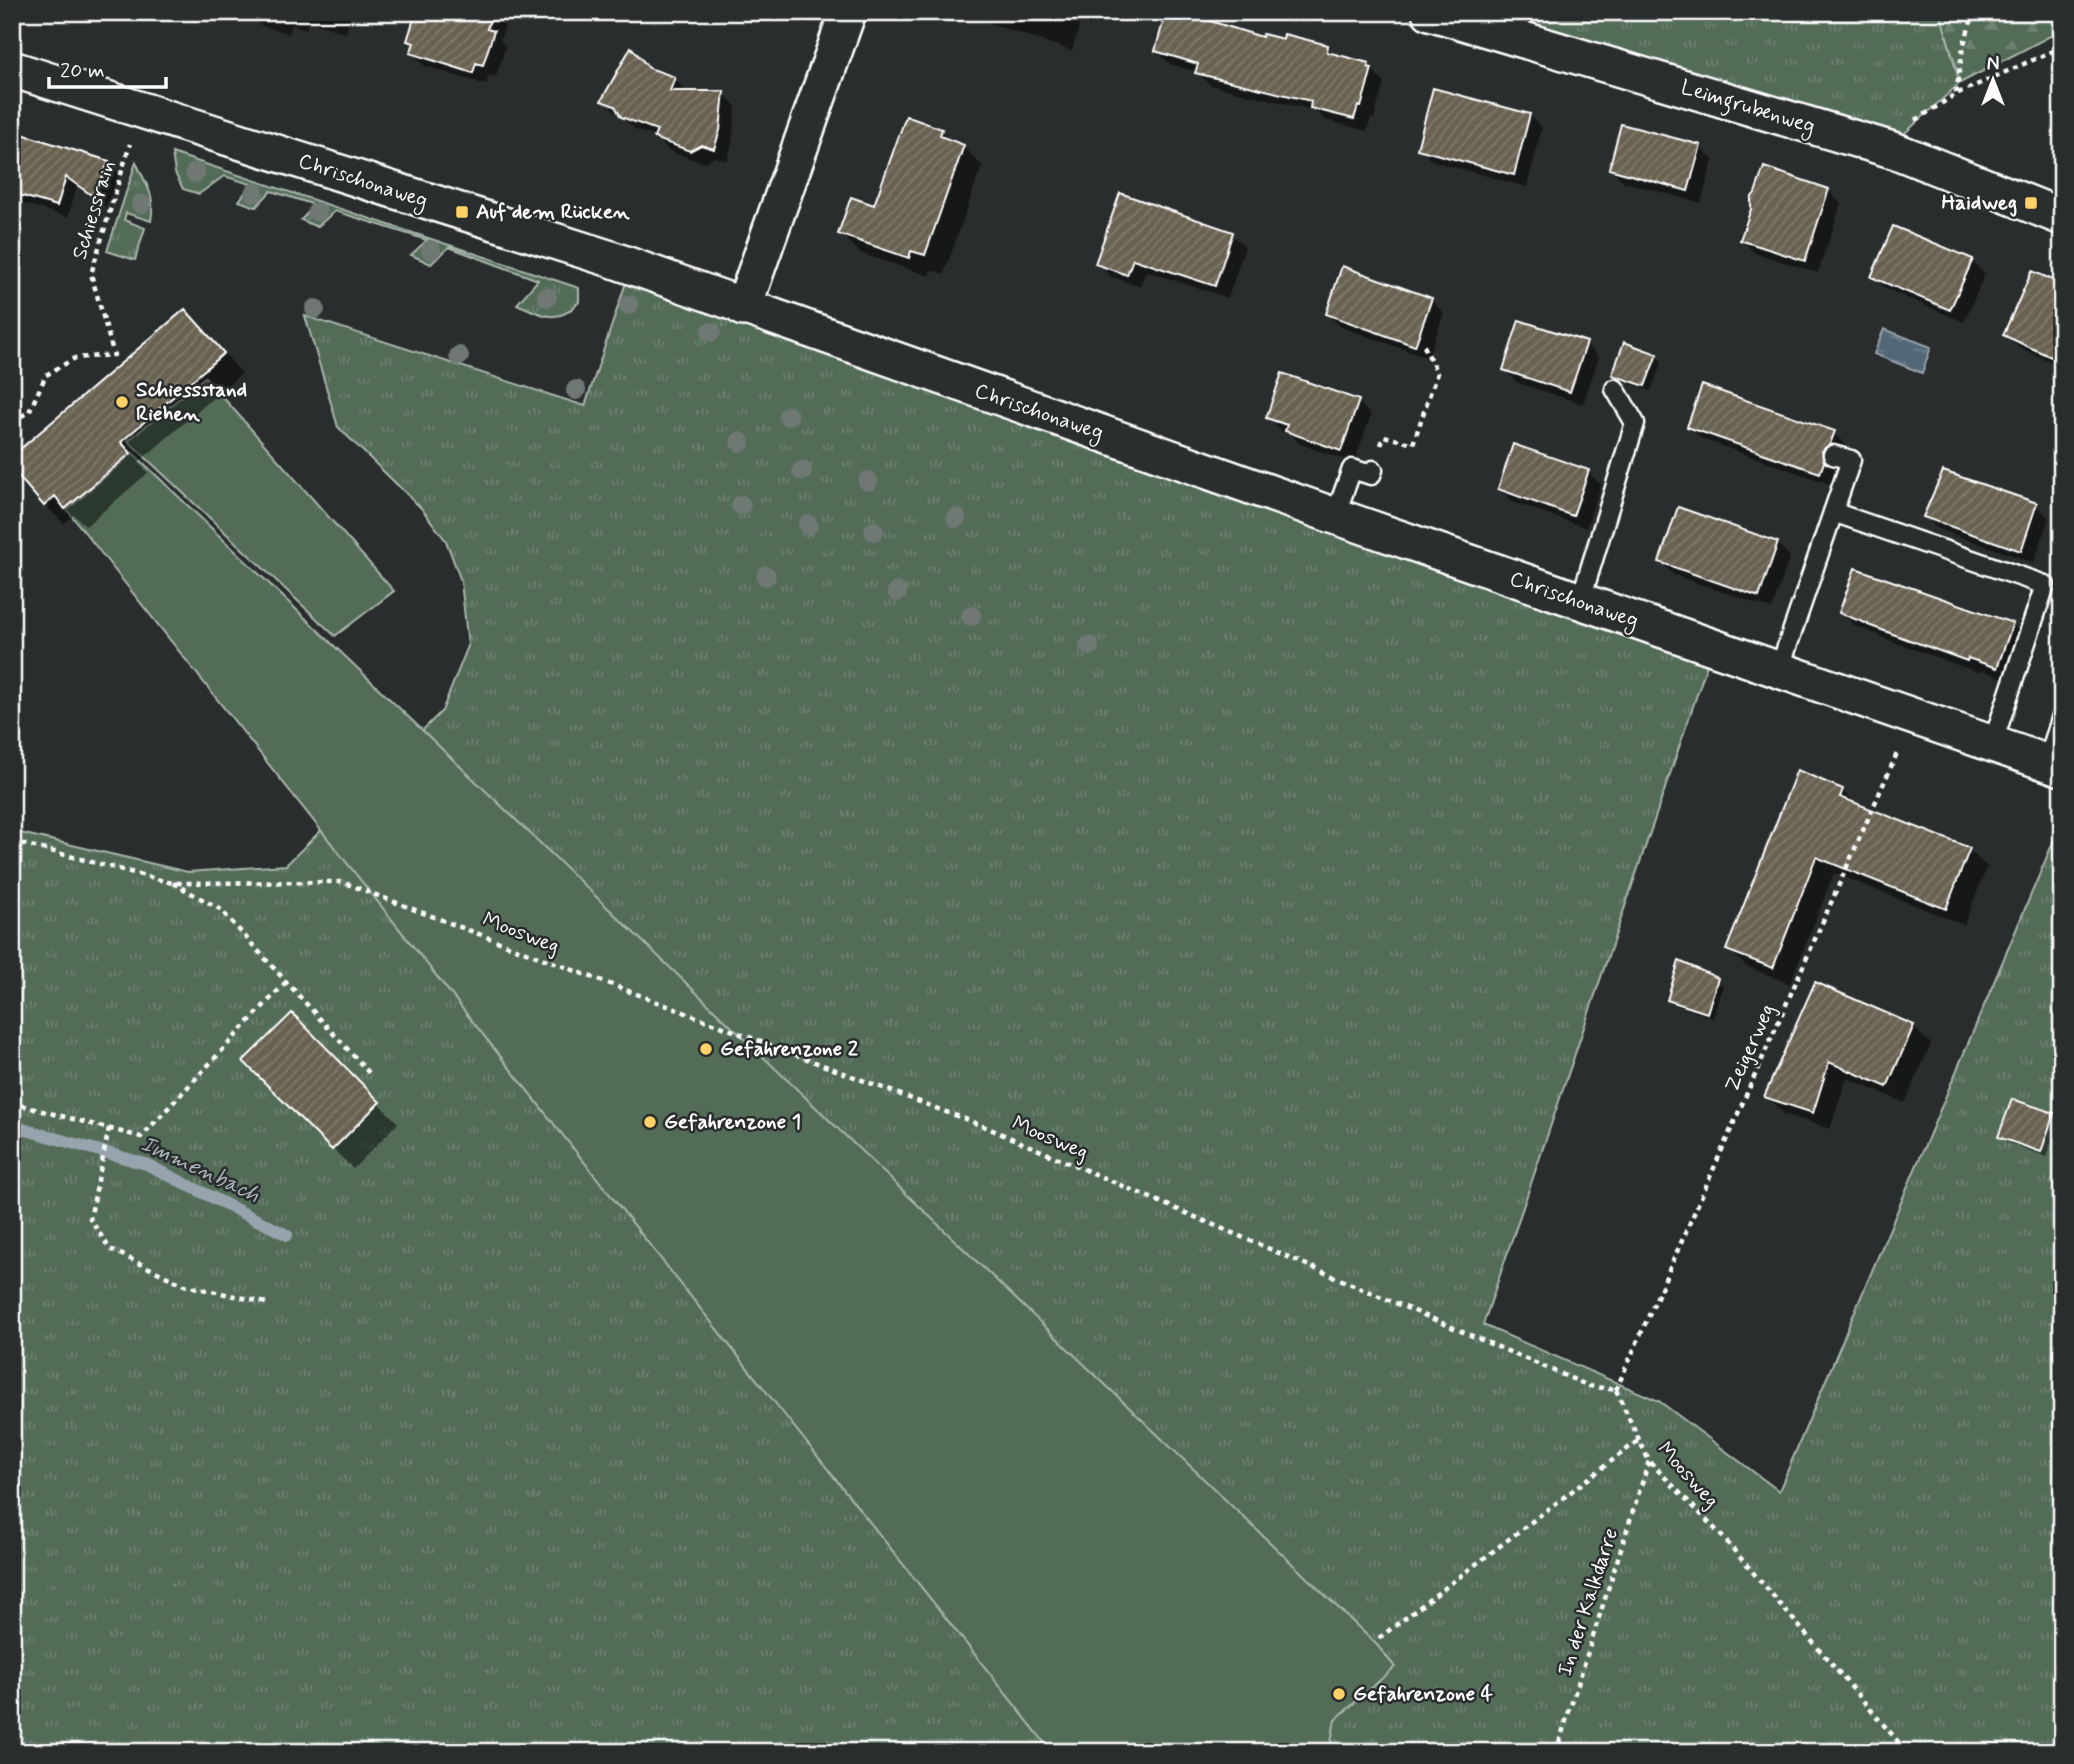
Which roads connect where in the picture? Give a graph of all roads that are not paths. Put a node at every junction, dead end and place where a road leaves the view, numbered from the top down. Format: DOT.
graph roads {
  1 [pos="848,12"];
  2 [pos="1430,12"];
  3 [pos="12,69"];
  4 [pos="2062,217"];
  5 [pos="743,308"];
  6 [pos="1615,389"];
  7 [pos="1833,455"];
  8 [pos="1373,470"];
  9 [pos="1833,512"];
  10 [pos="1335,516"];
  11 [pos="1580,602"];
  12 [pos="1779,670"];
  13 [pos="2062,716"];
  14 [pos="1992,745"];
  15 [pos="2054,765"];
  1 -- 5 [label="street"];
  2 -- 4 [label="street, Leimgrubenweg"];
  3 -- 5 [label="street, Chrischonaweg"];
  5 -- 10 [label="street, Chrischonaweg"];
  6 -- 11 [label="lane"];
  7 -- 9 [label="lane"];
  8 -- 10 [label="lane"];
  9 -- 12 [label="lane"];
  9 -- 14 [label="lane"];
  10 -- 11 [label="street, Chrischonaweg"];
  11 -- 12 [label="street, Chrischonaweg"];
  12 -- 14 [label="street, Chrischonaweg"];
  13 -- 15 [label="lane"];
  14 -- 15 [label="street, Chrischonaweg"];
}
